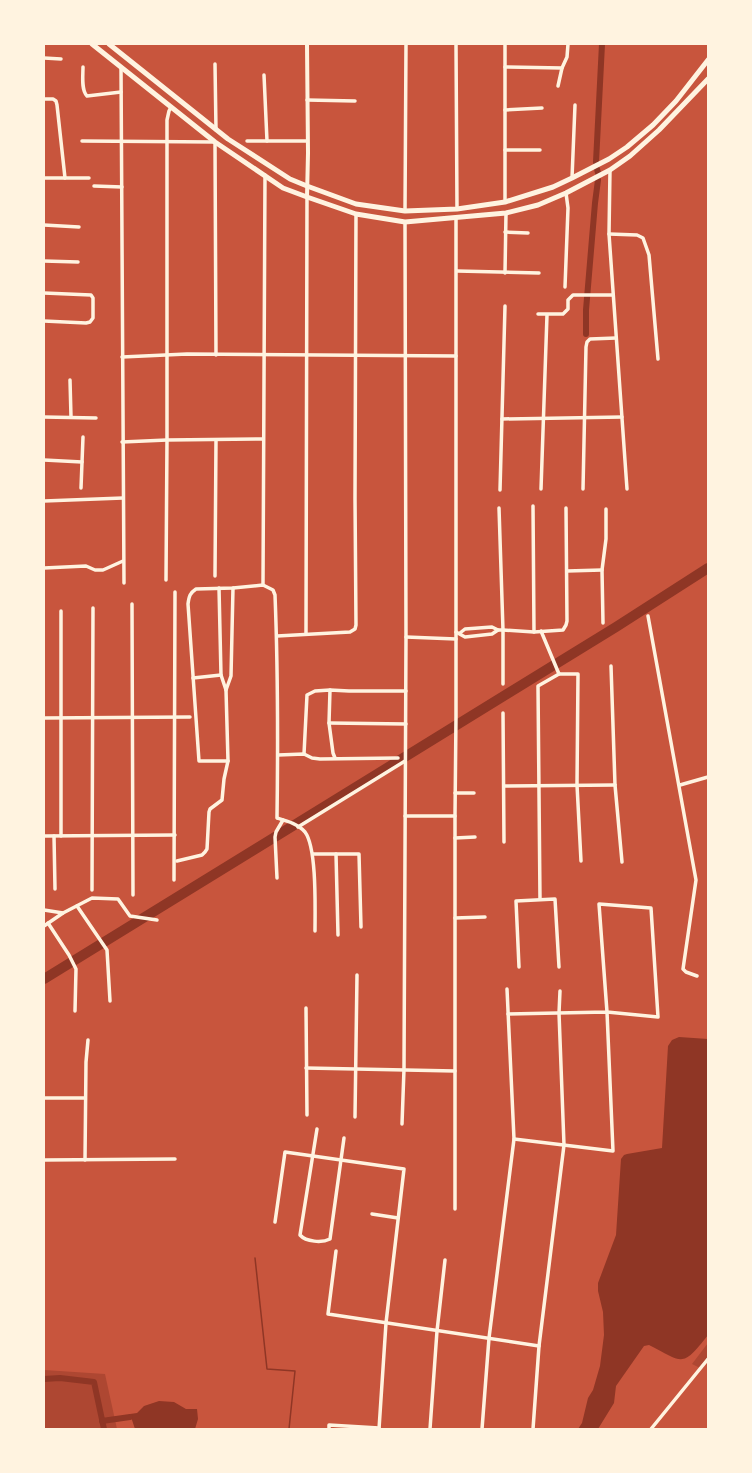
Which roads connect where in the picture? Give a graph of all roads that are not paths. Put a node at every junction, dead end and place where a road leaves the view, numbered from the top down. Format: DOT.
graph roads {
  1 [pos="92,44"];
  2 [pos="109,44"];
  3 [pos="307,44"];
  4 [pos="406,44"];
  5 [pos="456,44"];
  6 [pos="505,44"];
  7 [pos="568,44"];
  8 [pos="44,58"];
  9 [pos="61,59"];
  10 [pos="708,61"];
  11 [pos="215,64"];
  12 [pos="83,67"];
  13 [pos="121,67"];
  14 [pos="505,67"];
  15 [pos="562,68"];
  16 [pos="264,75"];
  17 [pos="708,79"];
  18 [pos="558,86"];
  19 [pos="121,92"];
  20 [pos="44,99"];
  21 [pos="307,100"];
  22 [pos="355,101"];
  23 [pos="575,105"];
  24 [pos="171,107"];
  25 [pos="542,108"];
  26 [pos="505,110"];
  27 [pos="216,130"];
  28 [pos="82,141"];
  29 [pos="122,141"];
  30 [pos="167,141"];
  31 [pos="246,141"];
  32 [pos="267,141"];
  33 [pos="307,141"];
  34 [pos="215,142"];
  35 [pos="505,150"];
  36 [pos="540,150"];
  37 [pos="610,170"];
  38 [pos="264,175"];
  39 [pos="44,178"];
  40 [pos="65,178"];
  41 [pos="89,178"];
  42 [pos="572,178"];
  43 [pos="94,186"];
  44 [pos="307,186"];
  45 [pos="122,187"];
  46 [pos="566,193"];
  47 [pos="307,197"];
  48 [pos="506,202"];
  49 [pos="457,209"];
  50 [pos="405,211"];
  51 [pos="506,213"];
  52 [pos="356,214"];
  53 [pos="456,218"];
  54 [pos="405,222"];
  55 [pos="44,225"];
  56 [pos="79,227"];
  57 [pos="505,232"];
  58 [pos="528,232"];
  59 [pos="609,234"];
  60 [pos="44,261"];
  61 [pos="78,262"];
  62 [pos="457,271"];
  63 [pos="505,273"];
  64 [pos="539,273"];
  65 [pos="565,287"];
  66 [pos="44,293"];
  67 [pos="613,295"];
  68 [pos="505,306"];
  69 [pos="538,314"];
  70 [pos="547,315"];
  71 [pos="44,321"];
  72 [pos="616,338"];
  73 [pos="167,355"];
  74 [pos="216,355"];
  75 [pos="308,355"];
  76 [pos="355,355"];
  77 [pos="406,355"];
  78 [pos="263,356"];
  79 [pos="456,356"];
  80 [pos="122,357"];
  81 [pos="658,359"];
  82 [pos="70,380"];
  83 [pos="44,417"];
  84 [pos="71,418"];
  85 [pos="96,418"];
  86 [pos="584,418"];
  87 [pos="622,418"];
  88 [pos="502,419"];
  89 [pos="543,419"];
  90 [pos="83,437"];
  91 [pos="263,439"];
  92 [pos="167,440"];
  93 [pos="216,440"];
  94 [pos="122,442"];
  95 [pos="44,460"];
  96 [pos="82,462"];
  97 [pos="82,488"];
  98 [pos="541,488"];
  99 [pos="583,489"];
  100 [pos="627,489"];
  101 [pos="500,490"];
  102 [pos="123,498"];
  103 [pos="44,501"];
  104 [pos="533,506"];
  105 [pos="499,508"];
  106 [pos="566,508"];
  107 [pos="606,509"];
  108 [pos="123,561"];
  109 [pos="44,568"];
  110 [pos="602,570"];
  111 [pos="567,571"];
  112 [pos="215,576"];
  113 [pos="166,580"];
  114 [pos="124,583"];
  115 [pos="263,585"];
  116 [pos="220,588"];
  117 [pos="233,588"];
  118 [pos="175,592"];
  119 [pos="132,604"];
  120 [pos="93,608"];
  121 [pos="61,611"];
  122 [pos="648,616"];
  123 [pos="603,623"];
  124 [pos="498,630"];
  125 [pos="503,630"];
  126 [pos="541,631"];
  127 [pos="458,632"];
  128 [pos="534,632"];
  129 [pos="306,634"];
  130 [pos="277,636"];
  131 [pos="406,637"];
  132 [pos="456,639"];
  133 [pos="611,666"];
  134 [pos="559,674"];
  135 [pos="221,675"];
  136 [pos="193,678"];
  137 [pos="503,684"];
  138 [pos="226,690"];
  139 [pos="330,690"];
  140 [pos="406,691"];
  141 [pos="503,712"];
  142 [pos="61,717"];
  143 [pos="133,717"];
  144 [pos="174,717"];
  145 [pos="190,717"];
  146 [pos="44,718"];
  147 [pos="93,718"];
  148 [pos="329,723"];
  149 [pos="406,724"];
  150 [pos="304,754"];
  151 [pos="278,755"];
  152 [pos="335,758"];
  153 [pos="398,758"];
  154 [pos="228,761"];
  155 [pos="405,761"];
  156 [pos="708,776"];
  157 [pos="539,785"];
  158 [pos="577,785"];
  159 [pos="615,785"];
  160 [pos="680,785"];
  161 [pos="504,786"];
  162 [pos="455,793"];
  163 [pos="474,793"];
  164 [pos="405,816"];
  165 [pos="455,816"];
  166 [pos="283,820"];
  167 [pos="298,827"];
  168 [pos="175,835"];
  169 [pos="44,836"];
  170 [pos="54,836"];
  171 [pos="61,836"];
  172 [pos="92,836"];
  173 [pos="133,836"];
  174 [pos="475,837"];
  175 [pos="455,838"];
  176 [pos="504,842"];
  177 [pos="312,854"];
  178 [pos="336,854"];
  179 [pos="177,861"];
  180 [pos="581,861"];
  181 [pos="622,862"];
  182 [pos="277,878"];
  183 [pos="174,880"];
  184 [pos="55,889"];
  185 [pos="92,890"];
  186 [pos="133,895"];
  187 [pos="540,899"];
  188 [pos="77,906"];
  189 [pos="44,910"];
  190 [pos="63,913"];
  191 [pos="485,917"];
  192 [pos="455,918"];
  193 [pos="157,920"];
  194 [pos="48,923"];
  195 [pos="44,926"];
  196 [pos="361,927"];
  197 [pos="316,931"];
  198 [pos="338,935"];
  199 [pos="519,967"];
  200 [pos="559,967"];
  201 [pos="357,975"];
  202 [pos="697,976"];
  203 [pos="507,989"];
  204 [pos="560,991"];
  205 [pos="110,1001"];
  206 [pos="306,1008"];
  207 [pos="75,1011"];
  208 [pos="607,1012"];
  209 [pos="559,1013"];
  210 [pos="508,1014"];
  211 [pos="88,1040"];
  212 [pos="306,1068"];
  213 [pos="356,1069"];
  214 [pos="404,1069"];
  215 [pos="455,1070"];
  216 [pos="44,1098"];
  217 [pos="85,1098"];
  218 [pos="307,1115"];
  219 [pos="355,1117"];
  220 [pos="402,1124"];
  221 [pos="317,1129"];
  222 [pos="344,1138"];
  223 [pos="514,1139"];
  224 [pos="564,1145"];
  225 [pos="313,1155"];
  226 [pos="175,1159"];
  227 [pos="44,1160"];
  228 [pos="85,1160"];
  229 [pos="340,1160"];
  230 [pos="455,1209"];
  231 [pos="372,1214"];
  232 [pos="398,1218"];
  233 [pos="275,1222"];
  234 [pos="336,1251"];
  235 [pos="445,1260"];
  236 [pos="386,1323"];
  237 [pos="437,1331"];
  238 [pos="490,1338"];
  239 [pos="539,1346"];
  240 [pos="708,1359"];
  241 [pos="329,1429"];
  242 [pos="379,1429"];
  243 [pos="430,1429"];
  244 [pos="482,1429"];
  245 [pos="533,1429"];
  246 [pos="651,1429"];
  1 -- 13 [label="main road"];
  2 -- 27 [label="main road"];
  3 -- 21 [label="street"];
  4 -- 50 [label="street"];
  5 -- 49 [label="street"];
  6 -- 14 [label="street"];
  7 -- 15 [label="street"];
  8 -- 9 [label="street"];
  10 -- 42 [label="main road"];
  11 -- 27 [label="street"];
  12 -- 19 [label="street"];
  13 -- 19 [label="street"];
  13 -- 24 [label="main road"];
  14 -- 15 [label="street"];
  14 -- 26 [label="street"];
  15 -- 18 [label="street"];
  16 -- 32 [label="street"];
  17 -- 37 [label="main road"];
  19 -- 29 [label="street"];
  20 -- 40 [label="street"];
  21 -- 22 [label="street"];
  21 -- 33 [label="street"];
  23 -- 42 [label="street"];
  24 -- 30 [label="street"];
  24 -- 34 [label="main road"];
  25 -- 26 [label="street"];
  26 -- 35 [label="street"];
  27 -- 44 [label="main road"];
  28 -- 29 [label="street"];
  29 -- 30 [label="street"];
  29 -- 45 [label="street"];
  30 -- 34 [label="street"];
  30 -- 73 [label="street"];
  31 -- 32 [label="street"];
  32 -- 33 [label="street"];
  33 -- 44 [label="street"];
  34 -- 38 [label="main road"];
  34 -- 74 [label="street"];
  35 -- 36 [label="street"];
  35 -- 48 [label="street"];
  37 -- 46 [label="main road"];
  37 -- 59 [label="street"];
  38 -- 47 [label="main road"];
  38 -- 78 [label="street"];
  39 -- 40 [label="street"];
  40 -- 41 [label="street"];
  42 -- 48 [label="main road"];
  43 -- 45 [label="street"];
  44 -- 47 [label="street"];
  44 -- 50 [label="main road"];
  45 -- 80 [label="street"];
  46 -- 51 [label="main road"];
  46 -- 65 [label="street"];
  47 -- 52 [label="main road"];
  47 -- 75 [label="street"];
  48 -- 49 [label="main road"];
  49 -- 50 [label="main road"];
  51 -- 53 [label="main road"];
  51 -- 57 [label="street"];
  52 -- 54 [label="main road"];
  52 -- 76 [label="street"];
  53 -- 54 [label="main road"];
  53 -- 62 [label="street"];
  54 -- 77 [label="street"];
  55 -- 56 [label="street"];
  57 -- 58 [label="street"];
  57 -- 63 [label="street"];
  59 -- 67 [label="street"];
  59 -- 81 [label="street"];
  60 -- 61 [label="street"];
  62 -- 63 [label="street"];
  62 -- 79 [label="street"];
  63 -- 64 [label="street"];
  66 -- 71 [label="street"];
  67 -- 70 [label="street"];
  67 -- 72 [label="street"];
  68 -- 88 [label="street"];
  69 -- 70 [label="street"];
  70 -- 89 [label="street"];
  72 -- 86 [label="street"];
  72 -- 87 [label="street"];
  73 -- 74 [label="street"];
  73 -- 80 [label="street"];
  73 -- 92 [label="street"];
  74 -- 78 [label="street"];
  75 -- 76 [label="street"];
  75 -- 78 [label="street"];
  75 -- 129 [label="street"];
  76 -- 77 [label="street"];
  76 -- 129 [label="street"];
  77 -- 79 [label="street"];
  77 -- 131 [label="street"];
  78 -- 91 [label="street"];
  79 -- 127 [label="street"];
  80 -- 94 [label="street"];
  82 -- 84 [label="street"];
  83 -- 84 [label="street"];
  84 -- 85 [label="street"];
  86 -- 87 [label="street"];
  86 -- 89 [label="street"];
  86 -- 99 [label="street"];
  87 -- 100 [label="street"];
  88 -- 89 [label="street"];
  88 -- 101 [label="street"];
  89 -- 98 [label="street"];
  90 -- 96 [label="street"];
  91 -- 93 [label="street"];
  91 -- 115 [label="street"];
  92 -- 93 [label="street"];
  92 -- 94 [label="street"];
  92 -- 113 [label="street"];
  93 -- 112 [label="street"];
  94 -- 102 [label="street"];
  95 -- 96 [label="street"];
  96 -- 97 [label="street"];
  102 -- 103 [label="street"];
  102 -- 108 [label="street"];
  104 -- 128 [label="street"];
  105 -- 125 [label="street"];
  106 -- 111 [label="street"];
  107 -- 110 [label="street"];
  108 -- 109 [label="street"];
  108 -- 114 [label="street"];
  110 -- 111 [label="street"];
  110 -- 123 [label="street"];
  111 -- 126 [label="street"];
  115 -- 117 [label="street"];
  115 -- 130 [label="street"];
  116 -- 117 [label="street"];
  116 -- 135 [label="street"];
  116 -- 136 [label="street"];
  117 -- 138 [label="street"];
  118 -- 144 [label="street"];
  119 -- 143 [label="street"];
  120 -- 147 [label="street"];
  121 -- 142 [label="street"];
  122 -- 160 [label="street"];
  124 -- 125 [label="street"];
  124 -- 127 [label="street"];
  124 -- 127 [label="street"];
  125 -- 128 [label="street"];
  125 -- 137 [label="street"];
  126 -- 128 [label="street"];
  126 -- 134 [label="street"];
  127 -- 132 [label="street"];
  129 -- 130 [label="street"];
  130 -- 151 [label="street"];
  131 -- 132 [label="street"];
  131 -- 140 [label="street"];
  132 -- 162 [label="street"];
  133 -- 159 [label="street"];
  134 -- 157 [label="street"];
  134 -- 158 [label="street"];
  135 -- 136 [label="street"];
  135 -- 138 [label="street"];
  136 -- 154 [label="street"];
  138 -- 154 [label="street"];
  139 -- 140 [label="street"];
  139 -- 148 [label="street"];
  139 -- 150 [label="street"];
  140 -- 149 [label="street"];
  141 -- 161 [label="street"];
  142 -- 146 [label="street"];
  142 -- 147 [label="street"];
  142 -- 171 [label="street"];
  143 -- 144 [label="street"];
  143 -- 147 [label="street"];
  143 -- 173 [label="street"];
  144 -- 145 [label="street"];
  144 -- 168 [label="street"];
  147 -- 172 [label="street"];
  148 -- 149 [label="street"];
  148 -- 152 [label="street"];
  149 -- 155 [label="street"];
  150 -- 151 [label="street"];
  150 -- 152 [label="street"];
  151 -- 166 [label="street"];
  152 -- 153 [label="street"];
  154 -- 179 [label="street"];
  155 -- 164 [label="street"];
  155 -- 167 [label="street"];
  156 -- 160 [label="street"];
  157 -- 158 [label="street"];
  157 -- 161 [label="street"];
  157 -- 187 [label="street"];
  158 -- 159 [label="street"];
  158 -- 180 [label="street"];
  159 -- 181 [label="street"];
  160 -- 202 [label="street"];
  161 -- 176 [label="street"];
  162 -- 163 [label="street"];
  162 -- 165 [label="street"];
  164 -- 165 [label="street"];
  164 -- 214 [label="street"];
  165 -- 175 [label="street"];
  166 -- 167 [label="street"];
  166 -- 182 [label="street"];
  167 -- 177 [label="street"];
  168 -- 173 [label="street"];
  168 -- 183 [label="street"];
  169 -- 170 [label="street"];
  170 -- 171 [label="street"];
  170 -- 184 [label="street"];
  171 -- 172 [label="street"];
  172 -- 173 [label="street"];
  172 -- 185 [label="street"];
  173 -- 186 [label="street"];
  174 -- 175 [label="street"];
  175 -- 192 [label="street"];
  177 -- 178 [label="street"];
  177 -- 197 [label="street"];
  178 -- 196 [label="street"];
  178 -- 198 [label="street"];
  187 -- 199 [label="street"];
  187 -- 200 [label="street"];
  188 -- 190 [label="street"];
  188 -- 193 [label="street"];
  188 -- 205 [label="street"];
  189 -- 190 [label="street"];
  190 -- 194 [label="street"];
  191 -- 192 [label="street"];
  192 -- 215 [label="street"];
  194 -- 195 [label="street"];
  194 -- 207 [label="street"];
  201 -- 213 [label="street"];
  203 -- 210 [label="street"];
  204 -- 209 [label="street"];
  206 -- 212 [label="street"];
  208 -- 208 [label="street"];
  208 -- 209 [label="street"];
  208 -- 224 [label="street"];
  209 -- 210 [label="street"];
  209 -- 224 [label="street"];
  210 -- 223 [label="street"];
  211 -- 217 [label="street"];
  212 -- 213 [label="street"];
  212 -- 218 [label="street"];
  213 -- 214 [label="street"];
  213 -- 219 [label="street"];
  214 -- 215 [label="street"];
  214 -- 220 [label="street"];
  215 -- 230 [label="street"];
  216 -- 217 [label="street"];
  217 -- 228 [label="street"];
  221 -- 225 [label="street"];
  222 -- 229 [label="street"];
  223 -- 224 [label="street"];
  223 -- 238 [label="street"];
  224 -- 239 [label="street"];
  225 -- 229 [label="street"];
  225 -- 229 [label="street"];
  225 -- 233 [label="street"];
  226 -- 228 [label="street"];
  227 -- 228 [label="street"];
  229 -- 232 [label="street"];
  231 -- 232 [label="street"];
  232 -- 236 [label="street"];
  234 -- 236 [label="street"];
  235 -- 237 [label="street"];
  236 -- 237 [label="street"];
  236 -- 242 [label="street"];
  237 -- 238 [label="street"];
  237 -- 243 [label="street"];
  238 -- 239 [label="street"];
  238 -- 244 [label="street"];
  239 -- 245 [label="street"];
  240 -- 246 [label="street"];
  241 -- 242 [label="street"];
}
